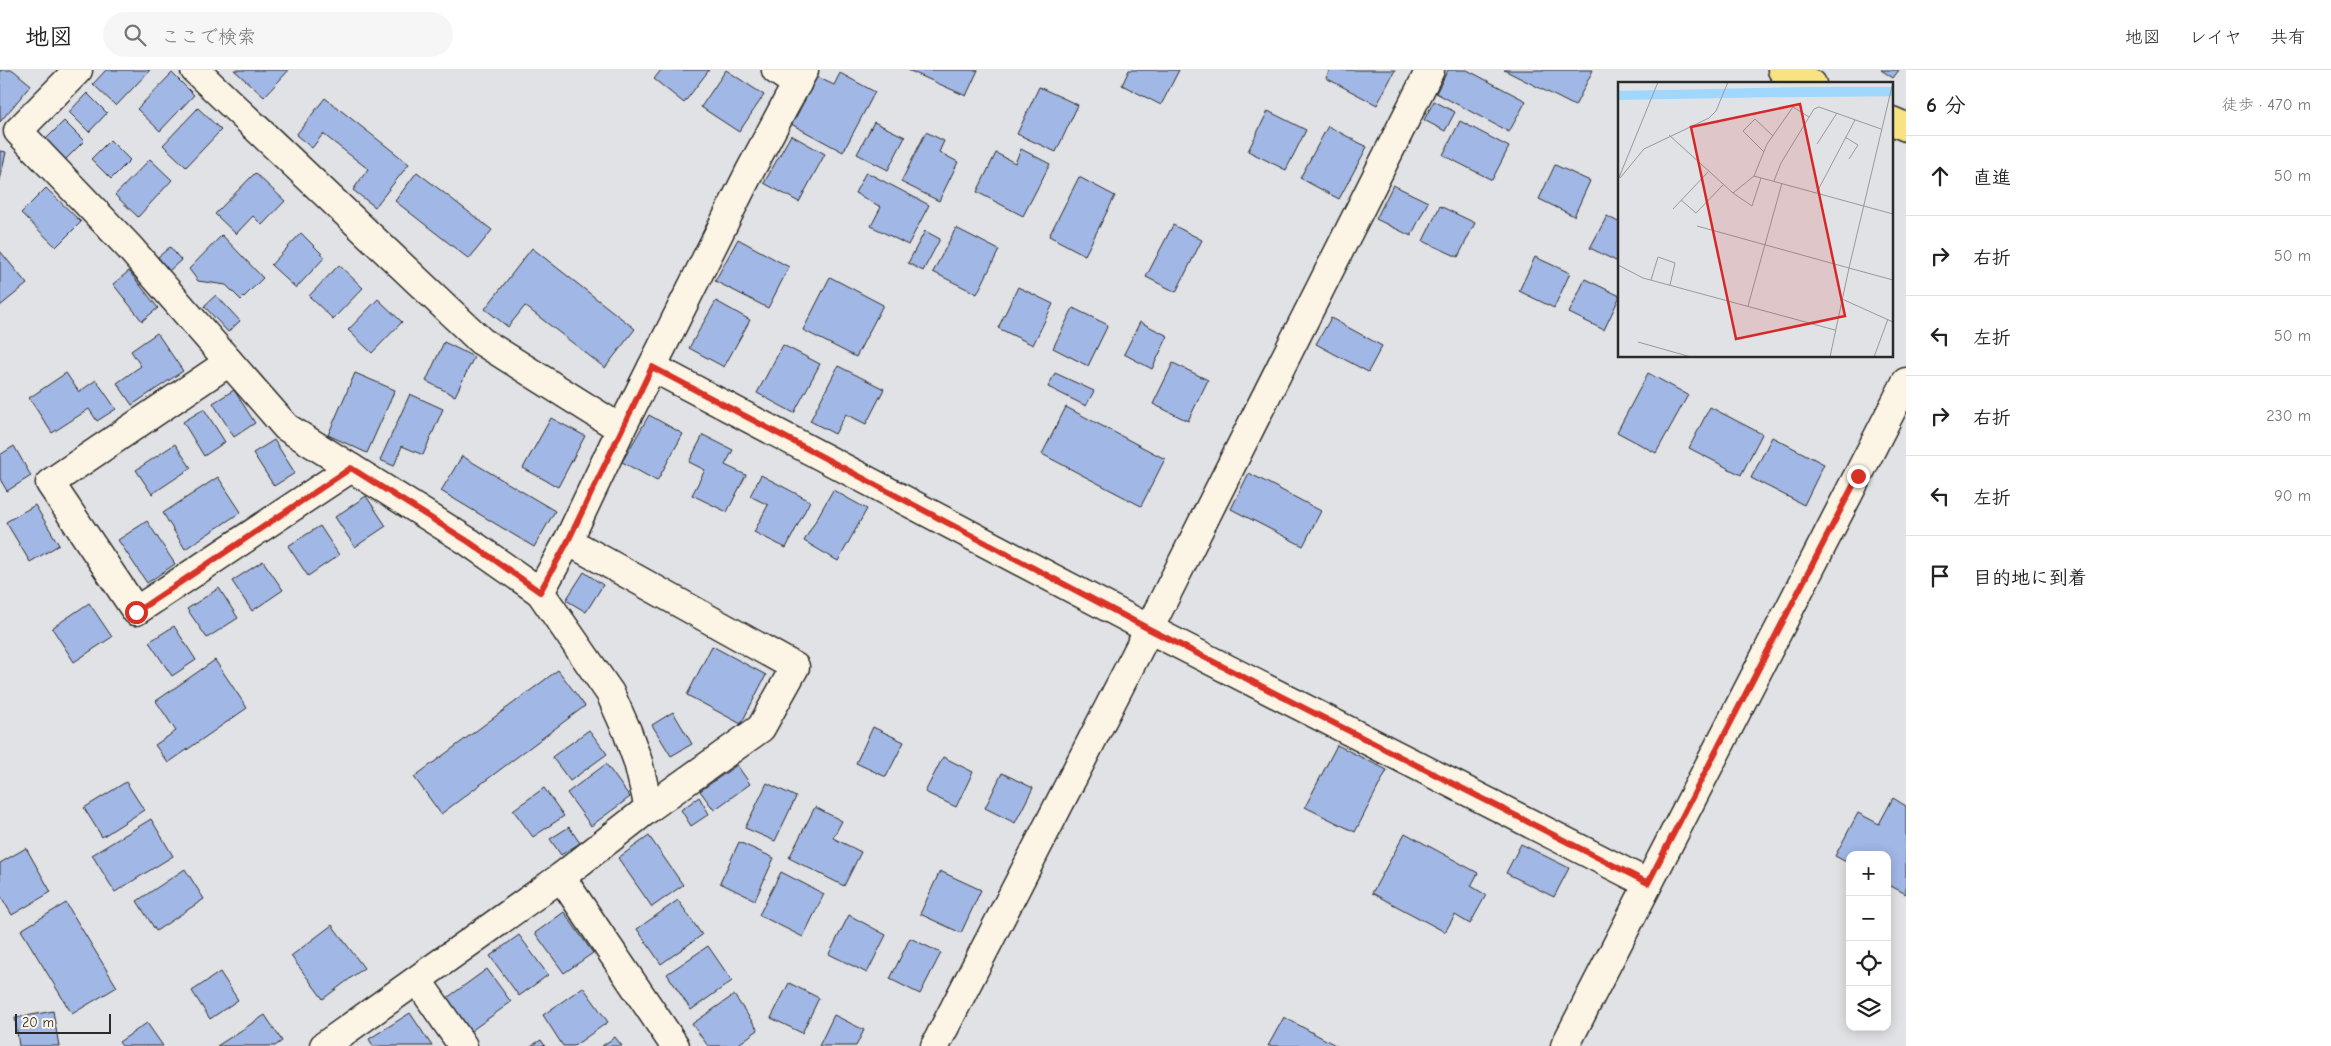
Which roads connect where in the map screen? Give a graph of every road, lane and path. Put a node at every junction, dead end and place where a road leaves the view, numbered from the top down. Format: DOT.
graph roads {
  1 [pos="78,70"];
  2 [pos="195,70"];
  3 [pos="1430,70"];
  4 [pos="1782,70"];
  5 [pos="792,75"];
  6 [pos="1808,82"];
  7 [pos="1894,122"];
  8 [pos="1906,127"];
  9 [pos="229,362"];
  10 [pos="652,367"];
  11 [pos="1906,382"];
  12 [pos="621,429"];
  13 [pos="351,468"];
  14 [pos="568,541"];
  15 [pos="540,592"];
  16 [pos="1149,629"];
  17 [pos="649,808"];
  18 [pos="561,877"];
  19 [pos="1648,883"];
  20 [pos="418,981"];
  21 [pos="324,1046"];
  22 [pos="463,1046"];
  23 [pos="675,1046"];
  24 [pos="935,1046"];
  25 [pos="1564,1046"];
  1 -- 9 [label="street"];
  2 -- 12 [label="street"];
  3 -- 16 [label="street"];
  4 -- 6 [label="highway"];
  5 -- 10 [label="street"];
  7 -- 8 [label="highway"];
  9 -- 13 [label="street"];
  9 -- 13 [label="street"];
  10 -- 12 [label="street"];
  10 -- 16 [label="street"];
  11 -- 19 [label="street"];
  12 -- 14 [label="street"];
  13 -- 15 [label="street"];
  14 -- 15 [label="street"];
  14 -- 17 [label="street"];
  15 -- 17 [label="street"];
  16 -- 19 [label="street"];
  16 -- 24 [label="street"];
  17 -- 18 [label="street"];
  18 -- 20 [label="street"];
  18 -- 23 [label="street"];
  19 -- 25 [label="street"];
  20 -- 21 [label="street"];
  20 -- 22 [label="street"];
}
